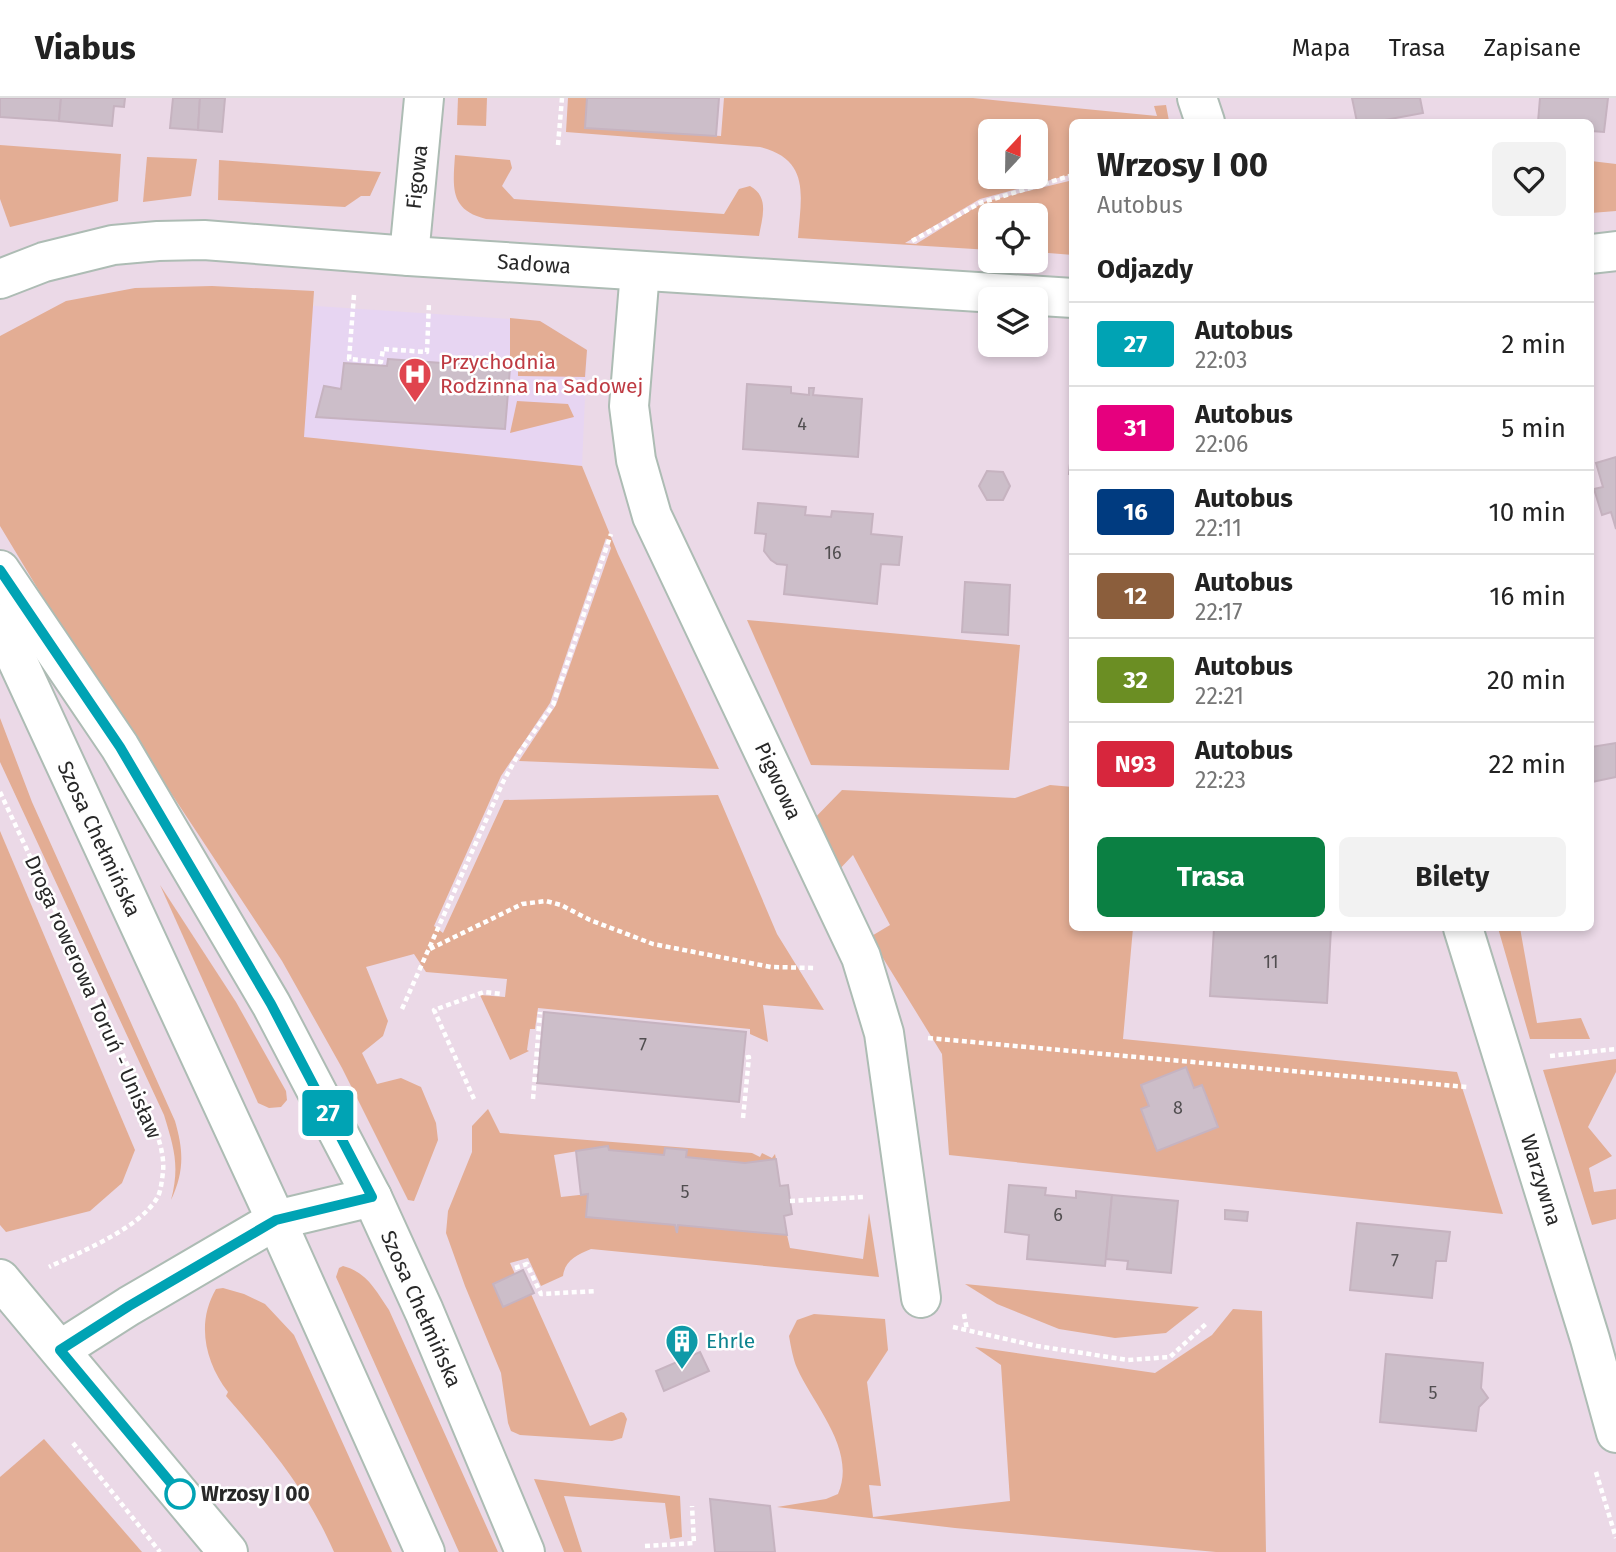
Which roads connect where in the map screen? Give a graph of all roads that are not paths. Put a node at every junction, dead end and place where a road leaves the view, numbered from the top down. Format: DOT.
graph roads {
  1 [pos="424,98"];
  2 [pos="1197,98"];
  3 [pos="1204,119"];
  4 [pos="1616,251"];
  5 [pos="1594,254"];
  6 [pos="409,256"];
  7 [pos="640,271"];
  8 [pos="0,279"];
  9 [pos="1069,298"];
  10 [pos="0,570"];
  11 [pos="0,624"];
  12 [pos="1464,931"];
  13 [pos="372,1197"];
  14 [pos="276,1220"];
  15 [pos="3,1283"];
  16 [pos="933,1312"];
  17 [pos="60,1350"];
  18 [pos="1616,1433"];
  19 [pos="228,1552"];
  20 [pos="425,1552"];
  21 [pos="525,1552"];
  1 -- 6 [label="street, Figowa"];
  2 -- 3 [label="street"];
  4 -- 5 [label="street"];
  6 -- 7 [label="street, Sadowa"];
  6 -- 8 [label="street, Sadowa"];
  7 -- 9 [label="street, Sadowa"];
  7 -- 16 [label="street, Pigwowa"];
  10 -- 13 [label="street, Szosa Chełmińska"];
  11 -- 14 [label="street, Szosa Chełmińska"];
  12 -- 18 [label="street, Warzywna"];
  13 -- 14 [label="street"];
  13 -- 21 [label="street, Szosa Chełmińska"];
  14 -- 17 [label="street"];
  14 -- 20 [label="street, Szosa Chełmińska"];
  15 -- 17 [label="street"];
  17 -- 19 [label="street"];
}
